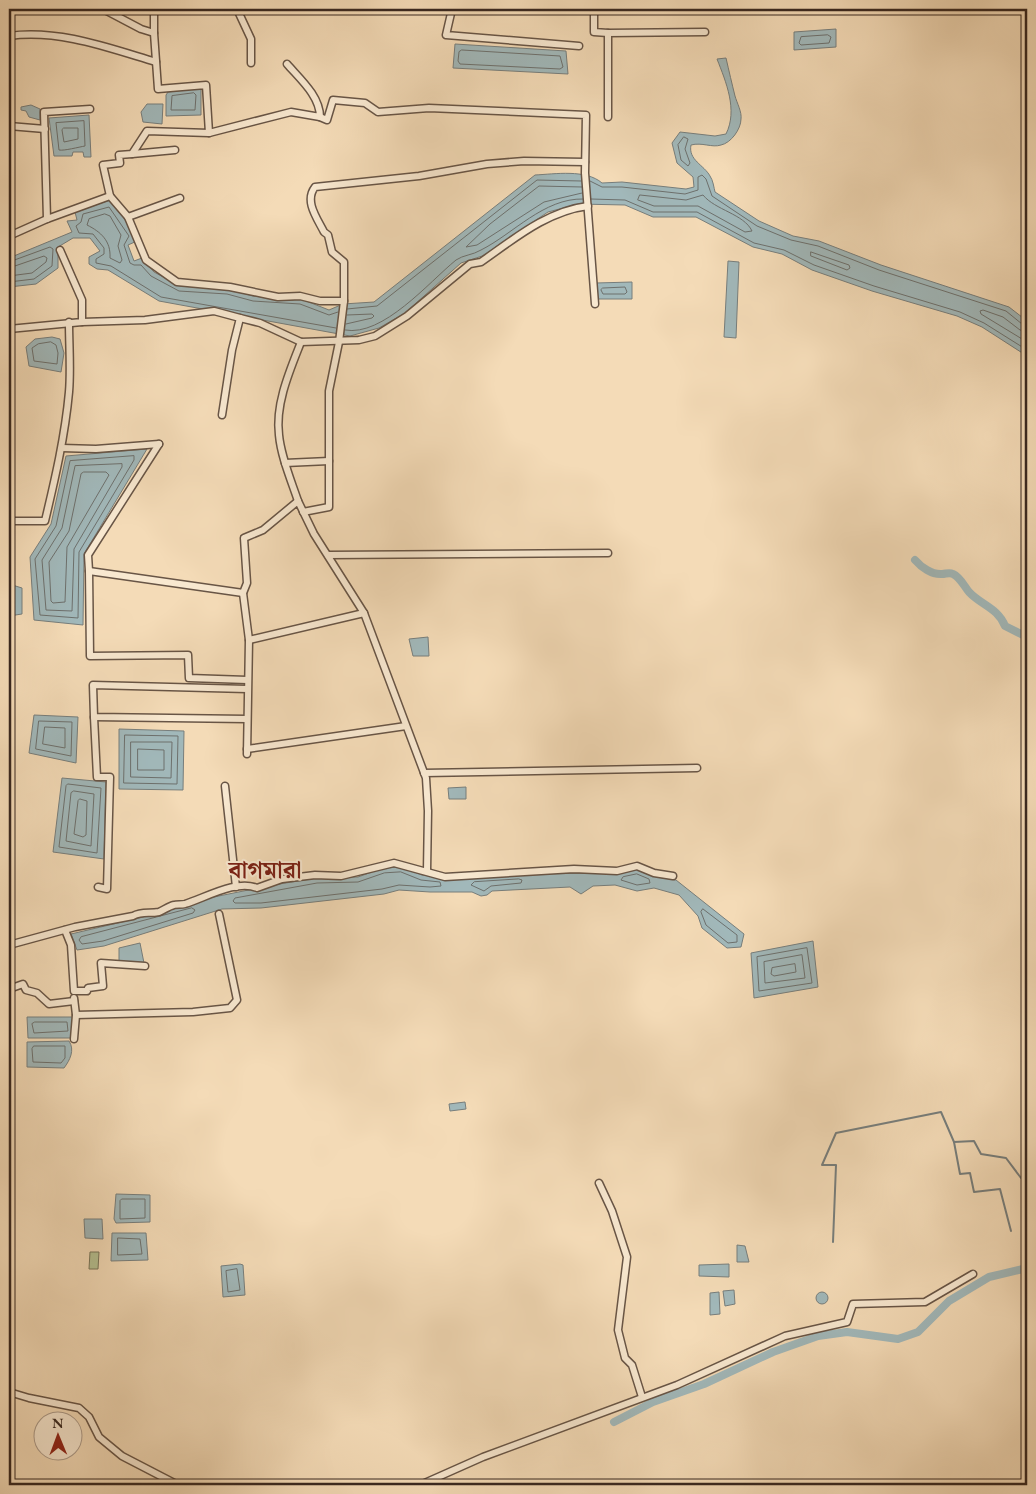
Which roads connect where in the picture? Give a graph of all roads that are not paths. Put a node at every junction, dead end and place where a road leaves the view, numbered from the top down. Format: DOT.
graph roads {
  1 [pos="103,9"];
  2 [pos="154,9"];
  3 [pos="237,9"];
  4 [pos="452,9"];
  5 [pos="594,9"];
  6 [pos="705,32"];
  7 [pos="154,33"];
  8 [pos="608,33"];
  9 [pos="9,36"];
  10 [pos="579,46"];
  11 [pos="156,62"];
  12 [pos="251,63"];
  13 [pos="287,64"];
  14 [pos="90,109"];
  15 [pos="320,117"];
  16 [pos="608,117"];
  17 [pos="9,126"];
  18 [pos="45,129"];
  19 [pos="210,133"];
  20 [pos="175,150"];
  21 [pos="132,154"];
  22 [pos="585,162"];
  23 [pos="110,196"];
  24 [pos="180,198"];
  25 [pos="587,205"];
  26 [pos="128,217"];
  27 [pos="47,219"];
  28 [pos="9,236"];
  29 [pos="60,250"];
  30 [pos="344,302"];
  31 [pos="595,304"];
  32 [pos="240,318"];
  33 [pos="69,322"];
  34 [pos="82,322"];
  35 [pos="9,329"];
  36 [pos="339,340"];
  37 [pos="301,342"];
  38 [pos="222,415"];
  39 [pos="62,448"];
  40 [pos="329,461"];
  41 [pos="285,463"];
  42 [pos="298,501"];
  43 [pos="303,512"];
  44 [pos="9,521"];
  45 [pos="608,554"];
  46 [pos="328,555"];
  47 [pos="89,571"];
  48 [pos="243,593"];
  49 [pos="364,613"];
  50 [pos="249,640"];
  51 [pos="246,680"];
  52 [pos="247,689"];
  53 [pos="94,717"];
  54 [pos="247,719"];
  55 [pos="406,726"];
  56 [pos="697,768"];
  57 [pos="424,773"];
  58 [pos="225,786"];
  59 [pos="427,871"];
  60 [pos="673,876"];
  61 [pos="98,887"];
  62 [pos="236,887"];
  63 [pos="219,914"];
  64 [pos="65,930"];
  65 [pos="9,945"];
  66 [pos="145,966"];
  67 [pos="9,989"];
  68 [pos="74,991"];
  69 [pos="74,1001"];
  70 [pos="76,1015"];
  71 [pos="74,1039"];
  72 [pos="599,1183"];
  73 [pos="973,1274"];
  74 [pos="9,1392"];
  75 [pos="642,1397"];
  76 [pos="178,1485"];
  77 [pos="420,1485"];
  1 -- 7 [label="street"];
  2 -- 7 [label="street"];
  3 -- 12 [label="street"];
  4 -- 10 [label="street"];
  5 -- 8 [label="street"];
  6 -- 8 [label="street"];
  7 -- 11 [label="street"];
  8 -- 16 [label="street"];
  9 -- 11 [label="street"];
  11 -- 19 [label="street"];
  13 -- 15 [label="street"];
  14 -- 18 [label="street"];
  15 -- 19 [label="street"];
  15 -- 22 [label="street"];
  17 -- 18 [label="street"];
  18 -- 27 [label="street"];
  19 -- 21 [label="street"];
  20 -- 21 [label="street"];
  21 -- 23 [label="street"];
  22 -- 25 [label="street"];
  22 -- 30 [label="street"];
  23 -- 26 [label="street"];
  23 -- 27 [label="street"];
  24 -- 26 [label="street"];
  25 -- 31 [label="street"];
  25 -- 36 [label="street"];
  26 -- 30 [label="street"];
  27 -- 28 [label="street"];
  29 -- 34 [label="street"];
  30 -- 36 [label="street"];
  32 -- 34 [label="street"];
  32 -- 37 [label="street"];
  32 -- 38 [label="street"];
  33 -- 34 [label="street"];
  33 -- 35 [label="street"];
  33 -- 39 [label="street"];
  36 -- 37 [label="street"];
  36 -- 40 [label="street"];
  37 -- 41 [label="street"];
  39 -- 44 [label="street"];
  39 -- 47 [label="street"];
  40 -- 41 [label="street"];
  40 -- 43 [label="street"];
  41 -- 42 [label="street"];
  42 -- 43 [label="street"];
  42 -- 48 [label="street"];
  43 -- 46 [label="street"];
  45 -- 46 [label="street"];
  46 -- 49 [label="street"];
  47 -- 48 [label="street"];
  47 -- 51 [label="street"];
  48 -- 50 [label="street"];
  49 -- 50 [label="street"];
  49 -- 55 [label="street"];
  50 -- 51 [label="street"];
  51 -- 52 [label="street"];
  52 -- 53 [label="street"];
  52 -- 54 [label="street"];
  53 -- 54 [label="street"];
  53 -- 61 [label="street"];
  54 -- 55 [label="street"];
  55 -- 57 [label="street"];
  56 -- 57 [label="street"];
  57 -- 59 [label="street"];
  58 -- 62 [label="street"];
  59 -- 60 [label="street"];
  59 -- 62 [label="street"];
  62 -- 64 [label="street"];
  63 -- 70 [label="street"];
  64 -- 65 [label="street"];
  64 -- 68 [label="street"];
  66 -- 68 [label="street"];
  67 -- 69 [label="street"];
  68 -- 69 [label="street"];
  69 -- 70 [label="street"];
  70 -- 71 [label="street"];
  72 -- 75 [label="street"];
  73 -- 75 [label="street"];
  74 -- 76 [label="street"];
  75 -- 77 [label="street"];
}
